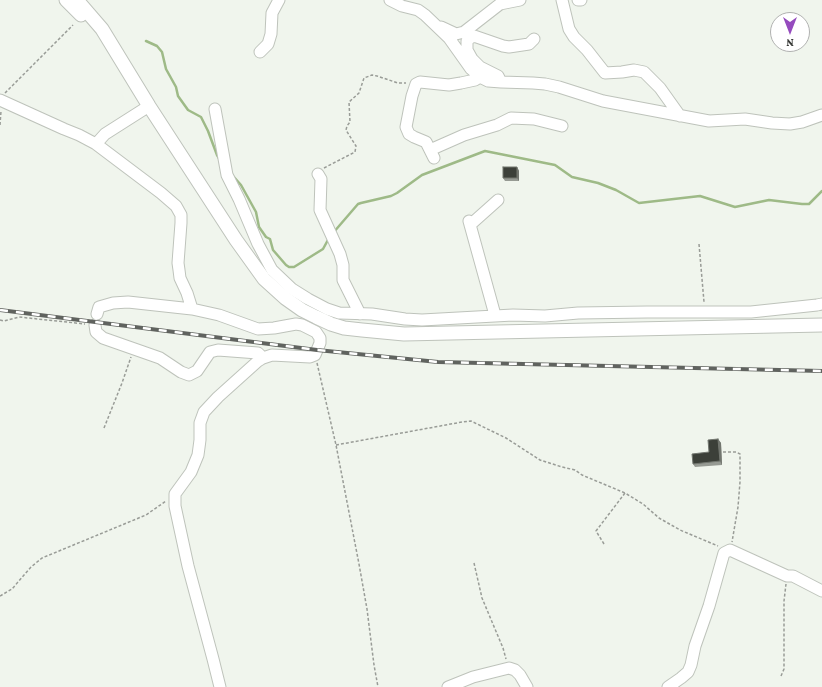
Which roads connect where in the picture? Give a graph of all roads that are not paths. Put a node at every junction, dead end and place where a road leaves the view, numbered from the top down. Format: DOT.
graph roads {
  1 [pos="66,0"];
  2 [pos="72,0"];
  3 [pos="78,0"];
  4 [pos="84,0"];
  5 [pos="279,0"];
  6 [pos="390,0"];
  7 [pos="520,0"];
  8 [pos="562,0"];
  9 [pos="435,25"];
  10 [pos="98,27"];
  11 [pos="534,39"];
  12 [pos="260,52"];
  13 [pos="480,77"];
  14 [pos="501,82"];
  15 [pos="2,99"];
  16 [pos="149,106"];
  17 [pos="215,109"];
  18 [pos="822,115"];
  19 [pos="680,116"];
  20 [pos="562,126"];
  21 [pos="96,144"];
  22 [pos="318,174"];
  23 [pos="498,200"];
  24 [pos="822,304"];
  25 [pos="192,309"];
  26 [pos="360,314"];
  27 [pos="495,315"];
  28 [pos="822,325"];
  29 [pos="263,358"];
  30 [pos="822,591"];
  31 [pos="220,687"];
  32 [pos="448,687"];
  33 [pos="527,687"];
  34 [pos="668,687"];
  1 -- 10 [label="main road"];
  2 -- 10 [label="street"];
  3 -- 10 [label="main road"];
  4 -- 10 [label="street"];
  5 -- 12 [label="street"];
  6 -- 9 [label="street"];
  7 -- 9 [label="street"];
  8 -- 19 [label="street"];
  9 -- 13 [label="street"];
  10 -- 16 [label="main road"];
  11 -- 14 [label="street"];
  13 -- 14 [label="street"];
  13 -- 20 [label="street"];
  14 -- 19 [label="street"];
  15 -- 21 [label="street"];
  16 -- 21 [label="street"];
  16 -- 28 [label="main road"];
  17 -- 26 [label="street"];
  18 -- 19 [label="street"];
  21 -- 25 [label="street"];
  22 -- 26 [label="street"];
  23 -- 27 [label="street"];
  24 -- 27 [label="street"];
  25 -- 29 [label="street"];
  25 -- 29 [label="street"];
  26 -- 27 [label="street"];
  29 -- 31 [label="street"];
  30 -- 34 [label="street"];
  32 -- 33 [label="street"];
}
